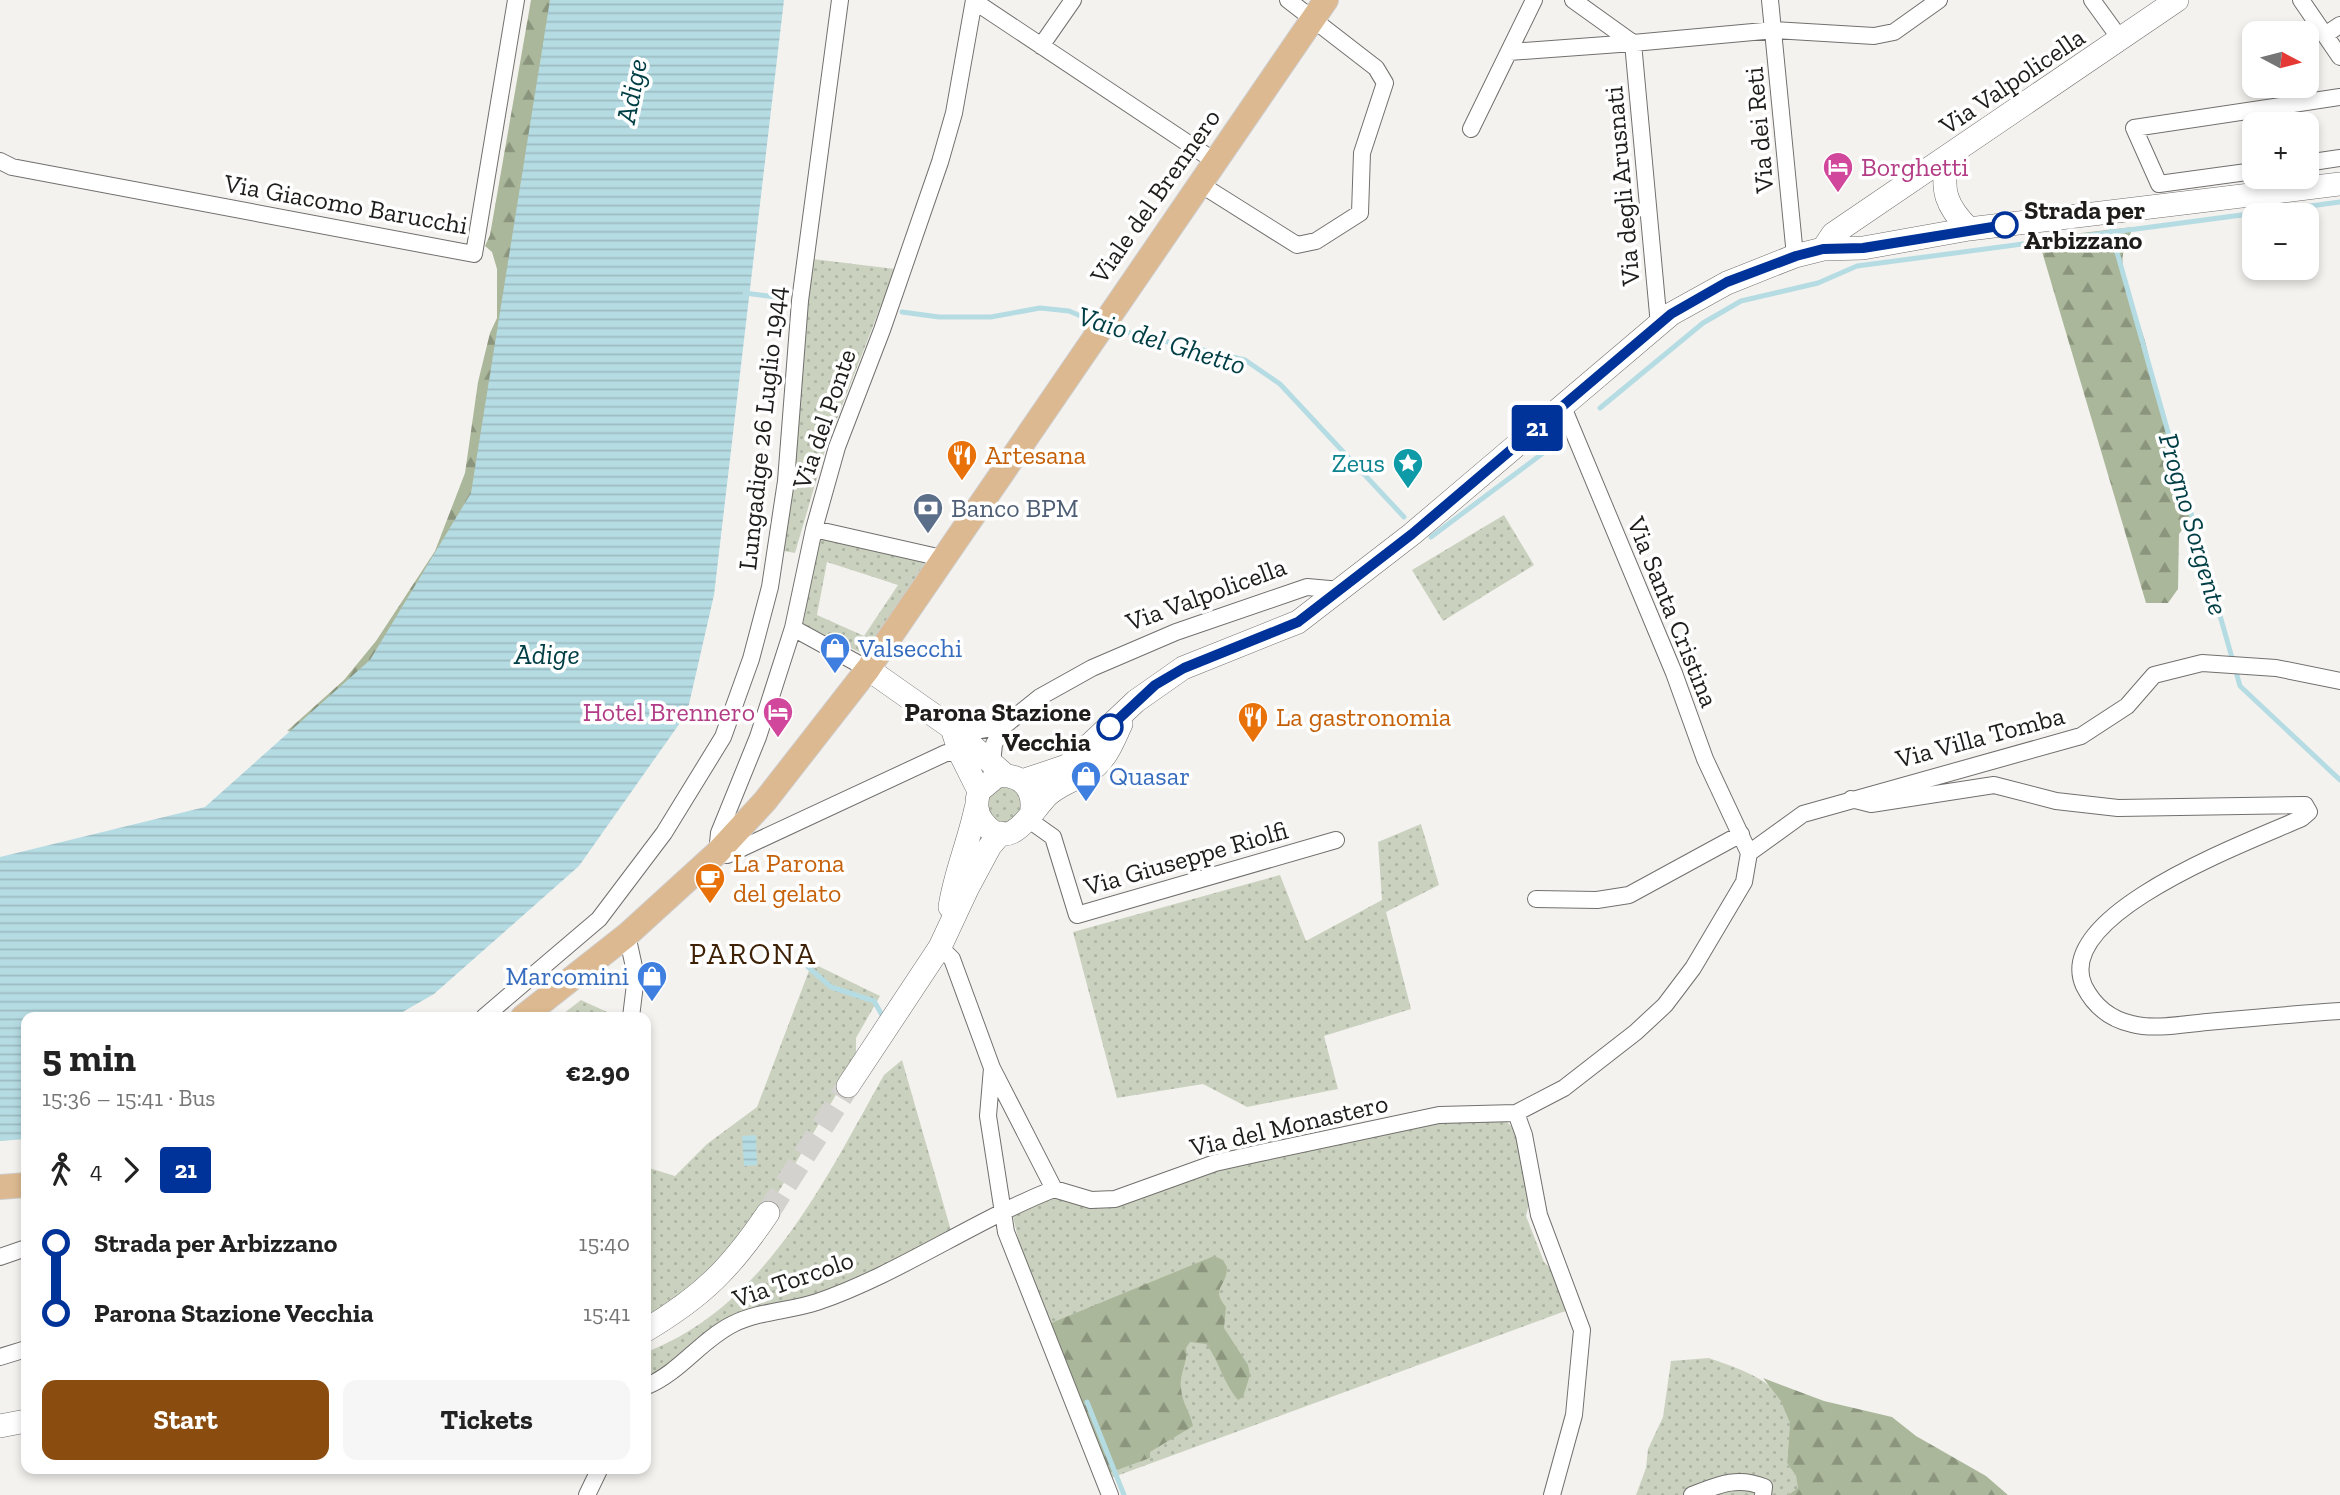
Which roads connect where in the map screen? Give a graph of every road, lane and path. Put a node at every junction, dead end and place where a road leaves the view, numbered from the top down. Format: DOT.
graph roads {
  1 [pos="516,0"];
  2 [pos="840,0"];
  3 [pos="974,0"];
  4 [pos="1073,0"];
  5 [pos="1287,0"];
  6 [pos="1534,0"];
  7 [pos="1573,0"];
  8 [pos="1770,0"];
  9 [pos="1939,0"];
  10 [pos="2092,0"];
  11 [pos="2177,0"];
  12 [pos="2301,0"];
  13 [pos="1319,9"];
  14 [pos="2340,25"];
  15 [pos="1775,30"];
  16 [pos="2325,35"];
  17 [pos="2121,40"];
  18 [pos="1633,43"];
  19 [pos="1041,46"];
  20 [pos="1509,52"];
  21 [pos="2340,57"];
  22 [pos="2340,97"];
  23 [pos="1471,129"];
  24 [pos="2340,158"];
  25 [pos="1947,159"];
  26 [pos="0,161"];
  27 [pos="2319,161"];
  28 [pos="1216,162"];
  29 [pos="2242,173"];
  30 [pos="1200,184"];
  31 [pos="2340,184"];
  32 [pos="1969,229"];
  33 [pos="1823,249"];
  34 [pos="1796,256"];
  35 [pos="1659,325"];
  36 [pos="1563,407"];
  37 [pos="814,529"];
  38 [pos="942,558"];
  39 [pos="1342,590"];
  40 [pos="793,628"];
  41 [pos="868,669"];
  42 [pos="2340,681"];
  43 [pos="1127,711"];
  44 [pos="1004,726"];
  45 [pos="952,727"];
  46 [pos="960,753"];
  47 [pos="1006,773"];
  48 [pos="1851,799"];
  49 [pos="978,800"];
  50 [pos="1030,818"];
  51 [pos="1002,833"];
  52 [pos="1741,834"];
  53 [pos="1336,840"];
  54 [pos="717,853"];
  55 [pos="1749,859"];
  56 [pos="1536,899"];
  57 [pos="627,935"];
  58 [pos="943,939"];
  59 [pos="2340,1011"];
  60 [pos="490,1012"];
  61 [pos="529,1012"];
  62 [pos="632,1012"];
  63 [pos="992,1068"];
  64 [pos="848,1086"];
  65 [pos="1516,1113"];
  66 [pos="21,1185"];
  67 [pos="0,1186"];
  68 [pos="1054,1188"];
  69 [pos="1000,1210"];
  70 [pos="768,1213"];
  71 [pos="21,1250"];
  72 [pos="0,1257"];
  73 [pos="651,1328"];
  74 [pos="21,1351"];
  75 [pos="0,1357"];
  76 [pos="651,1384"];
  77 [pos="21,1422"];
  78 [pos="0,1426"];
  79 [pos="597,1474"];
  80 [pos="587,1495"];
  81 [pos="1110,1495"];
  82 [pos="1552,1495"];
  83 [pos="1692,1495"];
  84 [pos="1763,1495"];
  1 -- 26 [label="street, Via Giacomo Barucchi"];
  2 -- 60 [label="street, Lungadige 26 Luglio 1944"];
  3 -- 19 [label="street"];
  3 -- 37 [label="street, Via del Ponte"];
  4 -- 19 [label="street"];
  5 -- 13 [label="street"];
  6 -- 20 [label="street"];
  7 -- 18 [label="street"];
  8 -- 15 [label="street, Via dei Reti"];
  9 -- 15 [label="street"];
  10 -- 17 [label="street"];
  11 -- 17 [label="main road, Via Valpolicella"];
  12 -- 16 [label="street"];
  13 -- 28 [label="main road, Viale del Brennero"];
  13 -- 30 [label="street"];
  14 -- 16 [label="street"];
  15 -- 18 [label="street"];
  15 -- 34 [label="street, Via dei Reti"];
  16 -- 21 [label="street"];
  17 -- 25 [label="main road, Via Valpolicella"];
  18 -- 20 [label="street"];
  18 -- 35 [label="street, Via degli Arusnati"];
  19 -- 28 [label="street"];
  20 -- 23 [label="street"];
  22 -- 29 [label="street"];
  24 -- 27 [label="street"];
  25 -- 32 [label="main road, Via Valpolicella"];
  25 -- 33 [label="main road, Via Valpolicella"];
  28 -- 30 [label="main road, Viale del Brennero"];
  30 -- 38 [label="main road, Viale del Brennero"];
  31 -- 32 [label="main road"];
  32 -- 33 [label="main road"];
  33 -- 34 [label="main road"];
  34 -- 35 [label="main road"];
  35 -- 36 [label="main road"];
  36 -- 39 [label="main road"];
  36 -- 52 [label="street, Via Santa Cristina"];
  37 -- 38 [label="street"];
  37 -- 40 [label="street, Via del Ponte"];
  38 -- 41 [label="main road, Viale del Brennero"];
  39 -- 43 [label="main road"];
  39 -- 44 [label="street, Via Valpolicella"];
  40 -- 41 [label="street"];
  40 -- 54 [label="street, Via del Ponte"];
  41 -- 45 [label="main road"];
  41 -- 54 [label="main road, Viale del Brennero"];
  42 -- 48 [label="street, Via Villa Tomba"];
  43 -- 47 [label="main road"];
  43 -- 50 [label="main road"];
  44 -- 45 [label="street"];
  44 -- 47 [label="street"];
  45 -- 46 [label="main road"];
  45 -- 47 [label="main road"];
  46 -- 49 [label="main road"];
  46 -- 54 [label="street"];
  47 -- 49 [label="main road"];
  47 -- 50 [label="main road"];
  48 -- 55 [label="street, Via Villa Tomba"];
  48 -- 59 [label="street"];
  49 -- 51 [label="main road"];
  49 -- 58 [label="main road"];
  50 -- 51 [label="main road"];
  50 -- 53 [label="street, Via Giuseppe Riolfi"];
  51 -- 58 [label="main road"];
  52 -- 55 [label="street, Via Santa Cristina"];
  52 -- 56 [label="street"];
  54 -- 57 [label="main road, Viale del Brennero"];
  55 -- 65 [label="street, Via del Monastero"];
  57 -- 61 [label="main road, Viale del Brennero"];
  57 -- 62 [label="street"];
  58 -- 63 [label="street"];
  58 -- 64 [label="main road"];
  63 -- 68 [label="street"];
  63 -- 69 [label="street"];
  65 -- 68 [label="street, Via del Monastero"];
  65 -- 82 [label="street"];
  66 -- 67 [label="main road"];
  68 -- 69 [label="street, Via Torcolo"];
  69 -- 76 [label="street, Via Torcolo"];
  69 -- 81 [label="street"];
  70 -- 73 [label="main road"];
  71 -- 72 [label="street"];
  74 -- 75 [label="street"];
  77 -- 78 [label="main road"];
  79 -- 80 [label="street"];
  83 -- 84 [label="street"];
}
